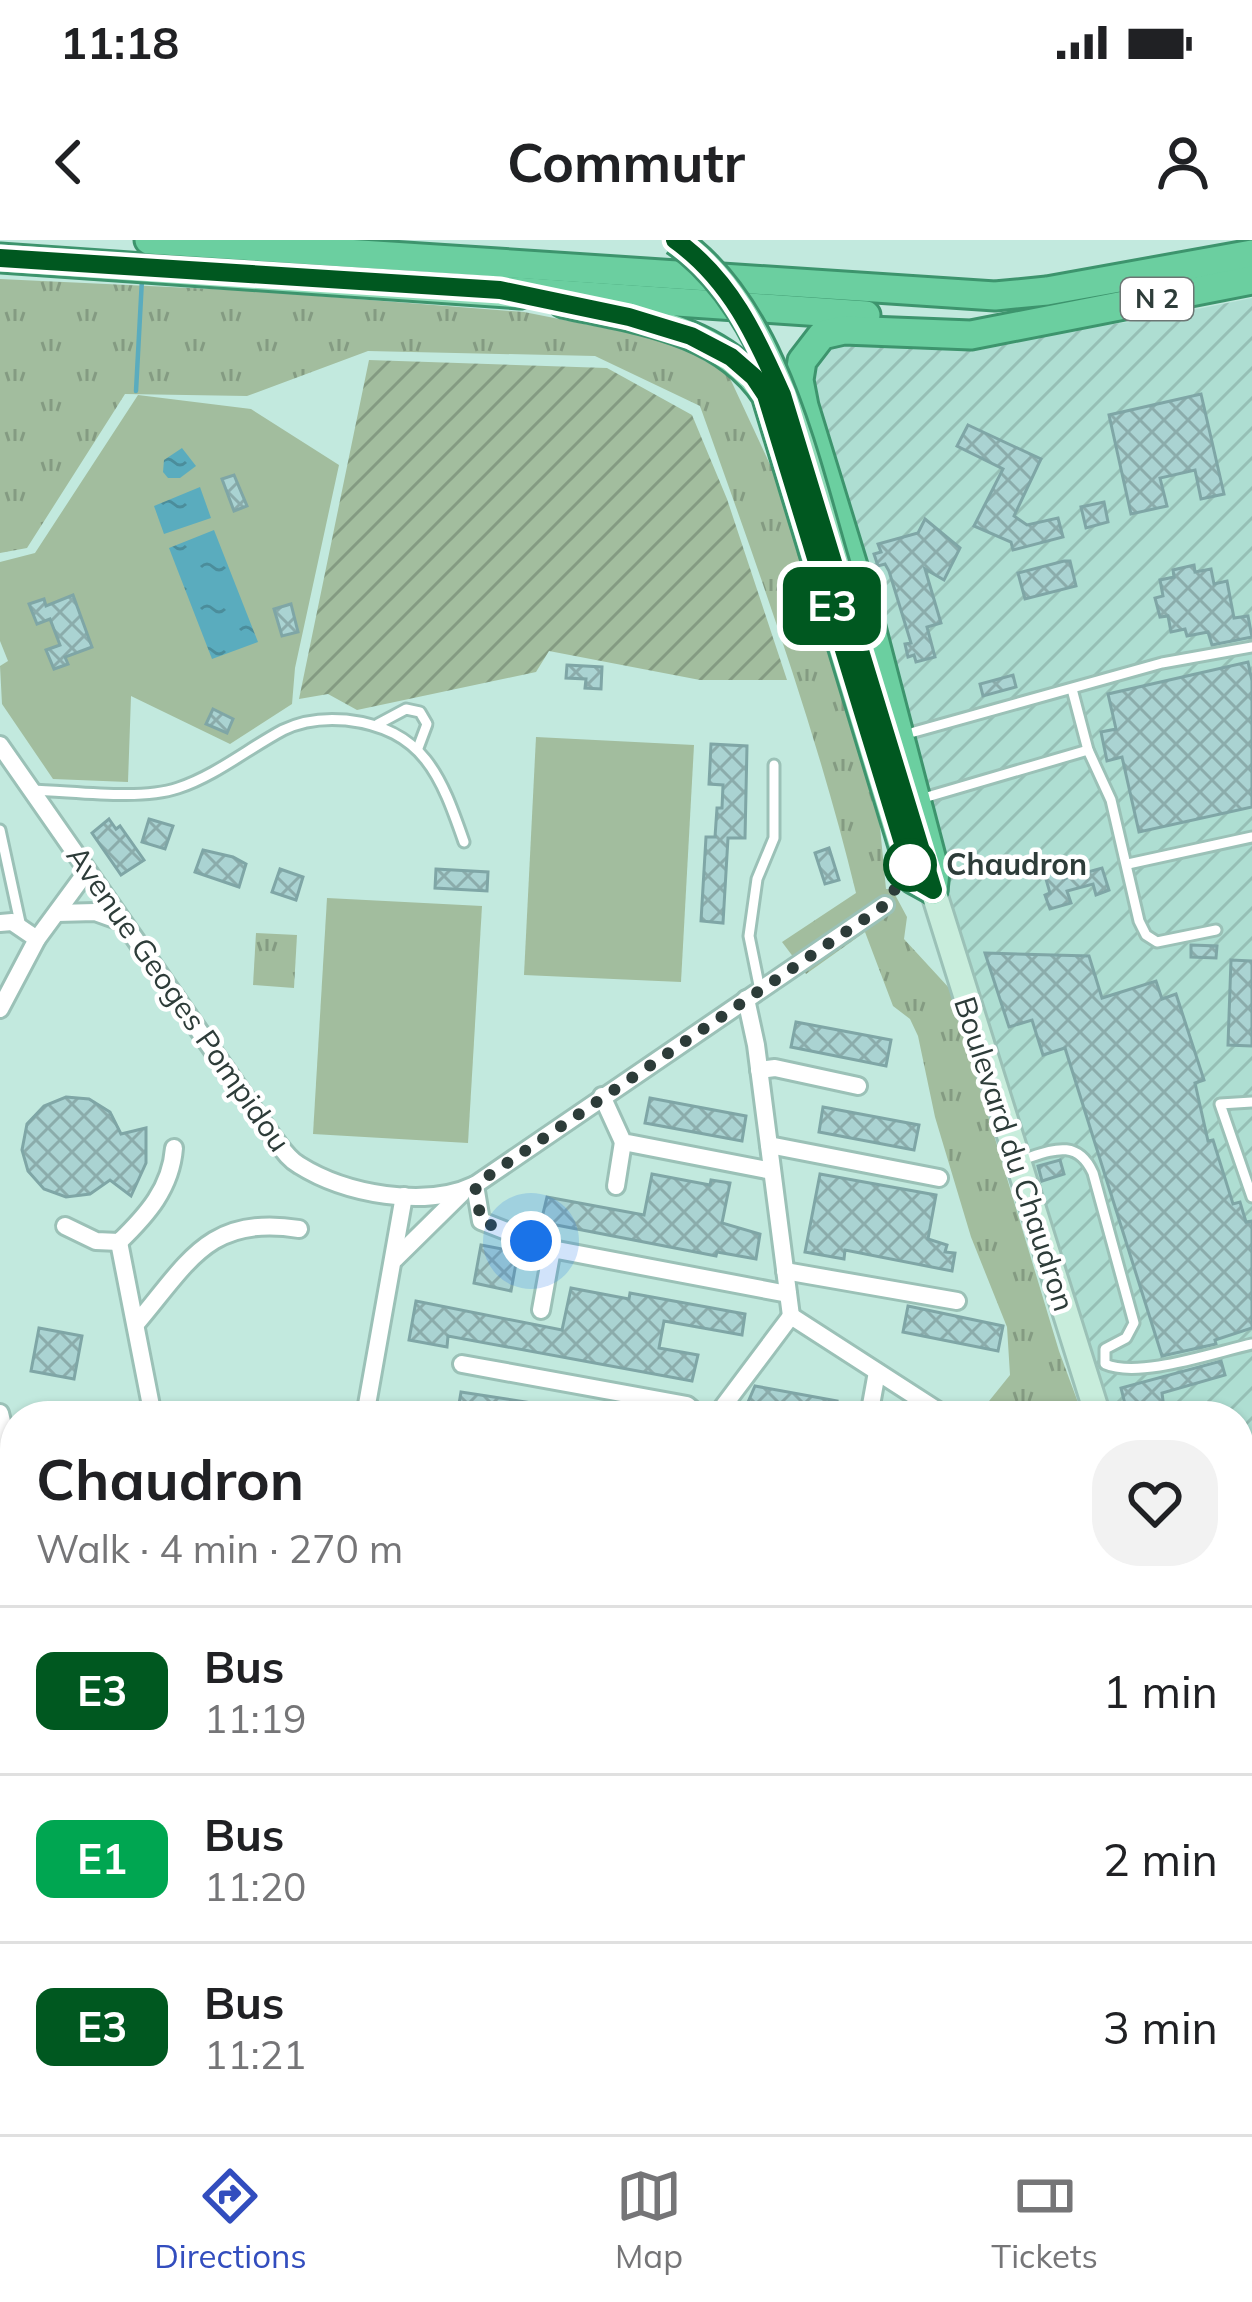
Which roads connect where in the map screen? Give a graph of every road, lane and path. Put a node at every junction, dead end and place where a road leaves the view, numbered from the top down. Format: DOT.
graph roads {
  1 [pos="149,240"];
  2 [pos="675,240"];
  3 [pos="1252,254"];
  4 [pos="0,258"];
  5 [pos="1252,280"];
  6 [pos="500,290"];
  7 [pos="1062,318"];
  8 [pos="1252,647"];
  9 [pos="1072,689"];
  10 [pos="378,724"];
  11 [pos="914,732"];
  12 [pos="0,746"];
  13 [pos="418,748"];
  14 [pos="1088,750"];
  15 [pos="775,765"];
  16 [pos="31,790"];
  17 [pos="927,796"];
  18 [pos="0,830"];
  19 [pos="1252,837"];
  20 [pos="464,842"];
  21 [pos="72,849"];
  22 [pos="1128,864"];
  23 [pos="87,871"];
  24 [pos="933,890"];
  25 [pos="68,896"];
  26 [pos="885,905"];
  27 [pos="57,913"];
  28 [pos="123,922"];
  29 [pos="0,923"];
  30 [pos="21,927"];
  31 [pos="1216,930"];
  32 [pos="37,939"];
  33 [pos="753,995"];
  34 [pos="0,1010"];
  35 [pos="760,1070"];
  36 [pos="858,1086"];
  37 [pos="602,1096"];
  38 [pos="1252,1102"];
  39 [pos="623,1142"];
  40 [pos="769,1145"];
  41 [pos="174,1148"];
  42 [pos="1016,1161"];
  43 [pos="772,1171"];
  44 [pos="939,1178"];
  45 [pos="616,1186"];
  46 [pos="471,1187"];
  47 [pos="404,1196"];
  48 [pos="1252,1197"];
  49 [pos="65,1226"];
  50 [pos="299,1229"];
  51 [pos="119,1242"];
  52 [pos="552,1249"];
  53 [pos="394,1260"];
  54 [pos="785,1271"];
  55 [pos="788,1294"];
  56 [pos="957,1301"];
  57 [pos="541,1310"];
  58 [pos="791,1316"];
  59 [pos="136,1324"];
  60 [pos="1252,1344"];
  61 [pos="463,1364"];
  62 [pos="877,1372"];
  63 [pos="150,1401"];
  64 [pos="368,1401"];
  65 [pos="660,1401"];
  66 [pos="727,1401"];
  67 [pos="872,1401"];
  68 [pos="922,1401"];
  69 [pos="1093,1401"];
  1 -- 3 [label="highway, N 2"];
  2 -- 24 [label="main road, bridge"];
  4 -- 6 [label="main road, N 2"];
  5 -- 7 [label="highway, N 2"];
  6 -- 7 [label="highway, N 2"];
  6 -- 24 [label="main road"];
  7 -- 24 [label="highway"];
  8 -- 9 [label="lane"];
  9 -- 11 [label="lane"];
  9 -- 14 [label="lane"];
  10 -- 13 [label="lane"];
  10 -- 13 [label="lane"];
  10 -- 16 [label="lane"];
  12 -- 16 [label="street, Avenue Geoges Pompidou"];
  13 -- 20 [label="lane"];
  14 -- 17 [label="lane"];
  14 -- 22 [label="lane"];
  15 -- 33 [label="lane"];
  16 -- 21 [label="street, Avenue Geoges Pompidou"];
  18 -- 30 [label="lane"];
  19 -- 22 [label="lane"];
  21 -- 23 [label="street, Avenue Geoges Pompidou"];
  21 -- 25 [label="street"];
  22 -- 31 [label="lane"];
  23 -- 25 [label="street"];
  23 -- 28 [label="street, Avenue Geoges Pompidou"];
  24 -- 42 [label="main road, Boulevard du Chaudron"];
  25 -- 27 [label="street"];
  26 -- 33 [label="street, Avenue Geoges Pompidou"];
  27 -- 28 [label="street"];
  27 -- 32 [label="street"];
  28 -- 47 [label="street, Avenue Geoges Pompidou"];
  29 -- 30 [label="street"];
  30 -- 32 [label="street"];
  32 -- 34 [label="street"];
  33 -- 35 [label="street"];
  33 -- 37 [label="street, Avenue Geoges Pompidou"];
  35 -- 36 [label="street"];
  35 -- 40 [label="street"];
  37 -- 39 [label="street"];
  37 -- 46 [label="street, Avenue Geoges Pompidou"];
  38 -- 48 [label="lane"];
  39 -- 43 [label="street"];
  39 -- 45 [label="street"];
  40 -- 43 [label="street"];
  40 -- 44 [label="street"];
  41 -- 51 [label="street"];
  42 -- 60 [label="lane"];
  42 -- 69 [label="main road, Boulevard du Chaudron"];
  43 -- 54 [label="street"];
  46 -- 47 [label="street, Avenue Geoges Pompidou"];
  46 -- 52 [label="street"];
  46 -- 53 [label="street"];
  47 -- 53 [label="street"];
  49 -- 51 [label="street"];
  50 -- 59 [label="street"];
  51 -- 59 [label="street"];
  52 -- 55 [label="street"];
  52 -- 57 [label="street"];
  53 -- 64 [label="street"];
  54 -- 55 [label="street"];
  54 -- 56 [label="street"];
  55 -- 58 [label="street"];
  58 -- 62 [label="street"];
  58 -- 66 [label="street"];
  59 -- 63 [label="street"];
  61 -- 65 [label="street"];
  62 -- 67 [label="street"];
  62 -- 68 [label="street"];
}
